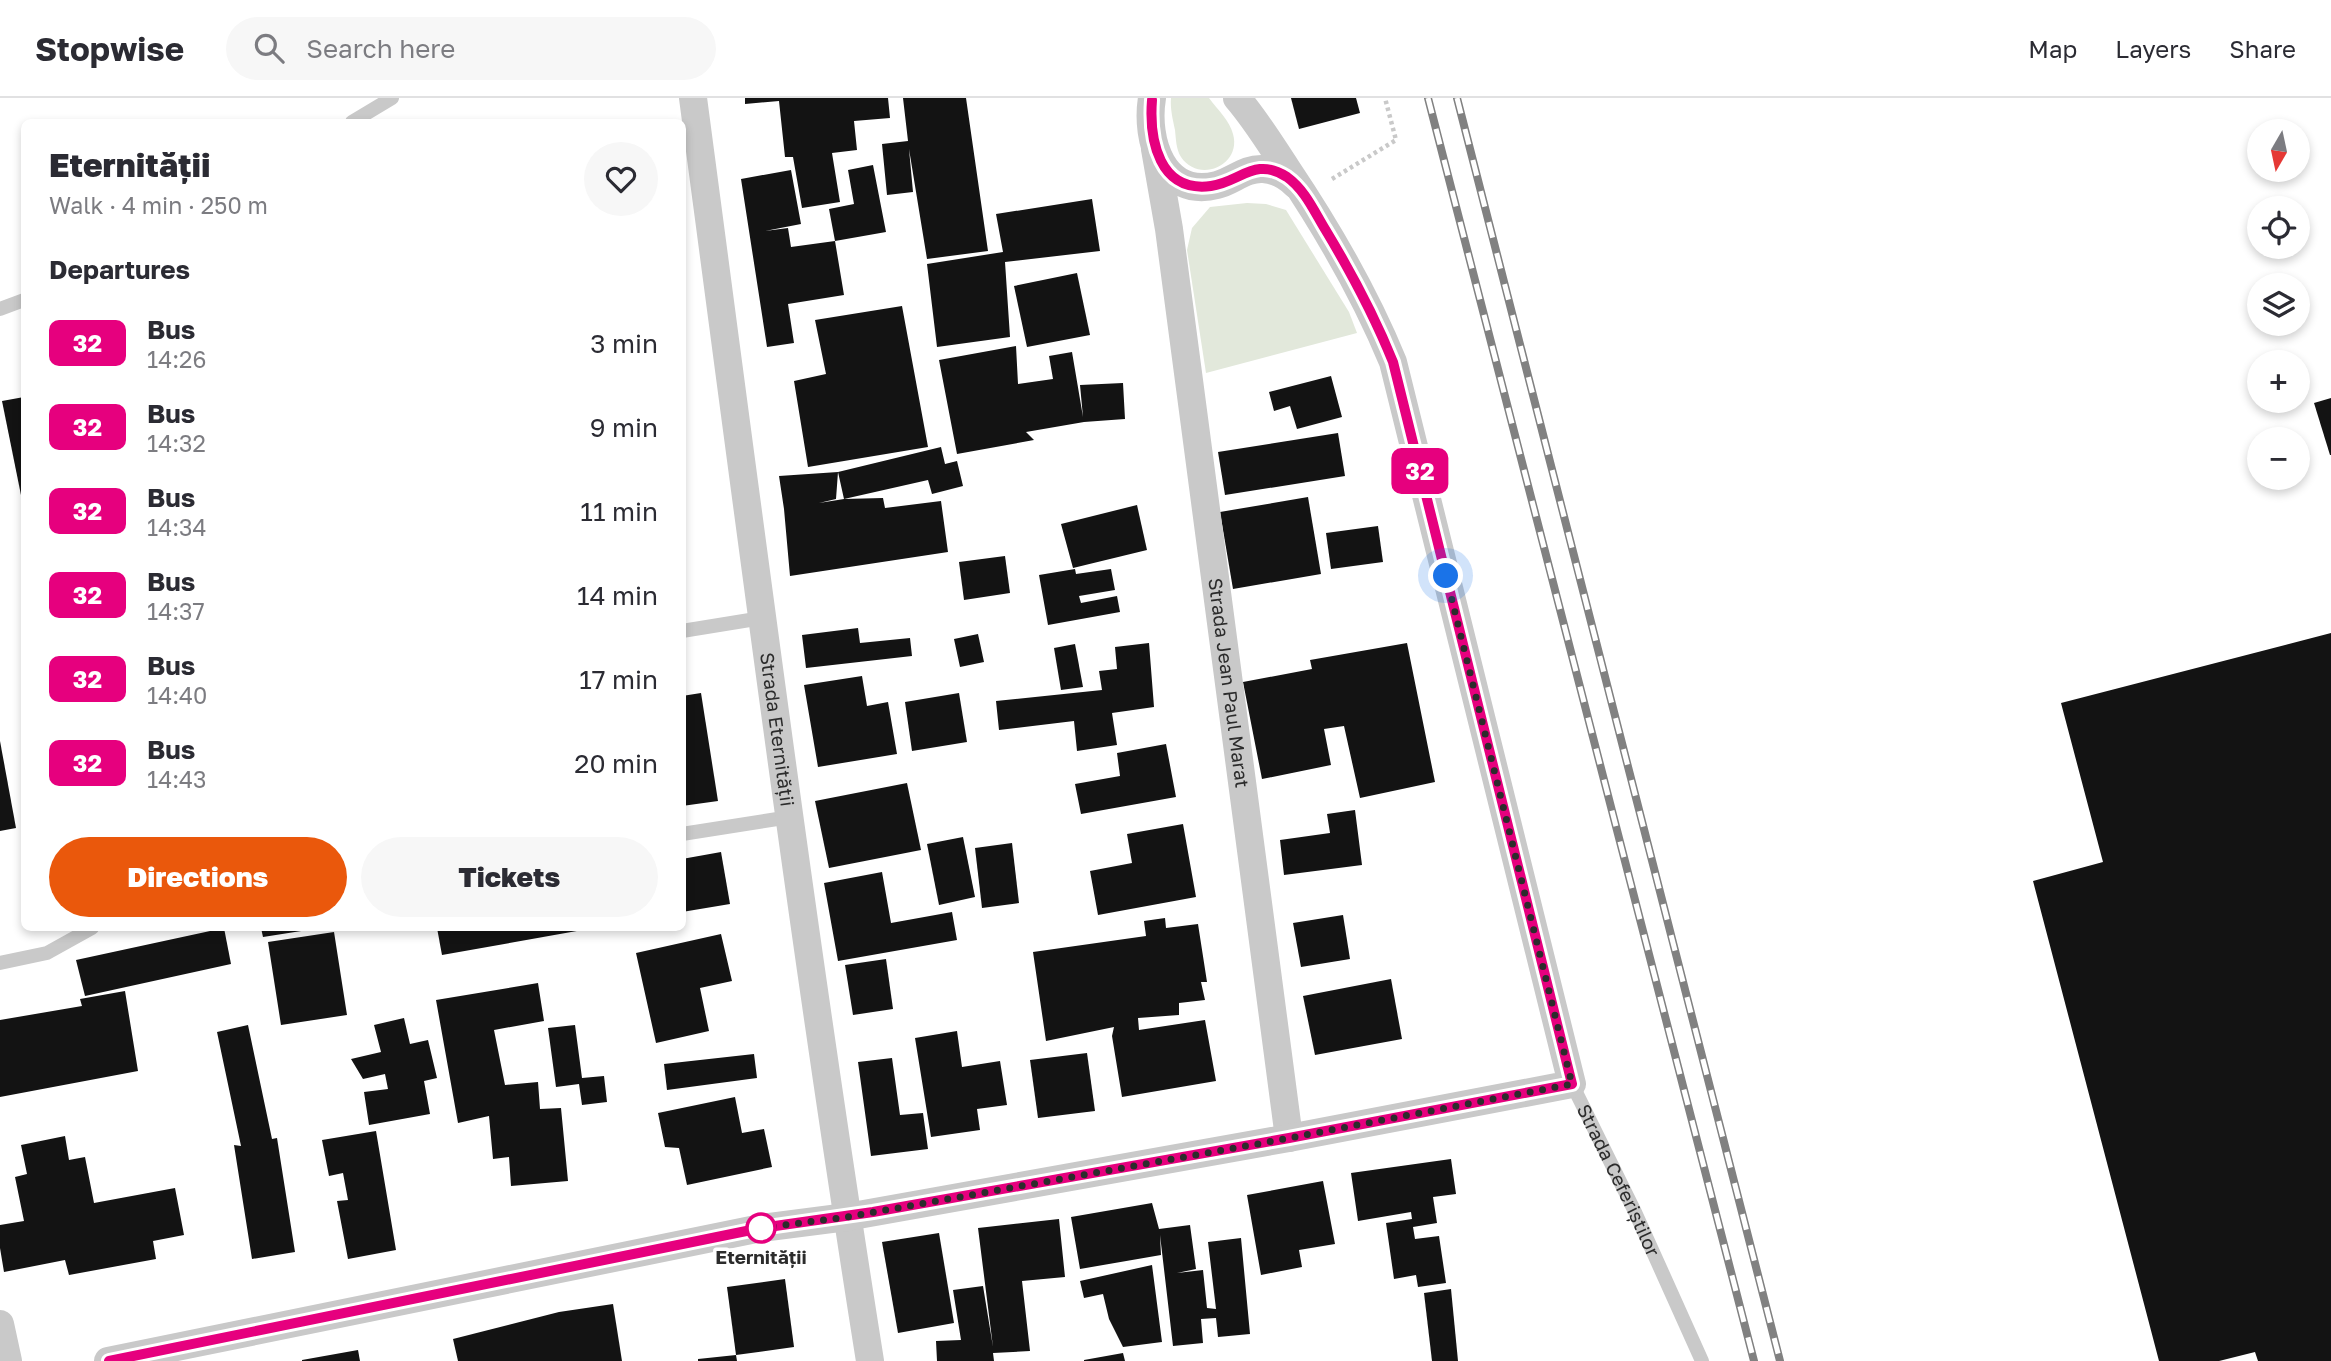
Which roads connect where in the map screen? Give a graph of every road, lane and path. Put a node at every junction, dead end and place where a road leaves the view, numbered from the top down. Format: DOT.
graph roads {
  1 [pos="392,98"];
  2 [pos="693,98"];
  3 [pos="1152,98"];
  4 [pos="1385,98"];
  5 [pos="1243,105"];
  6 [pos="357,119"];
  7 [pos="1154,149"];
  8 [pos="1223,181"];
  9 [pos="1305,195"];
  10 [pos="1169,229"];
  11 [pos="21,301"];
  12 [pos="0,309"];
  13 [pos="762,618"];
  14 [pos="686,630"];
  15 [pos="790,817"];
  16 [pos="686,833"];
  17 [pos="87,931"];
  18 [pos="0,963"];
  19 [pos="1572,1084"];
  20 [pos="1289,1138"];
  21 [pos="847,1217"];
  22 [pos="0,1324"];
  23 [pos="8,1361"];
  24 [pos="108,1361"];
  25 [pos="870,1361"];
  26 [pos="1702,1361"];
  1 -- 6 [label="lane"];
  2 -- 13 [label="street, Strada Eternității"];
  3 -- 7 [label="street"];
  4 -- 9 [label="path"];
  5 -- 8 [label="street"];
  5 -- 9 [label="street, Strada Ceferiștilor"];
  7 -- 8 [label="street, Strada Ceferiștilor"];
  7 -- 10 [label="street, Strada Jean Paul Marat"];
  8 -- 9 [label="street, Strada Ceferiștilor"];
  8 -- 10 [label="street"];
  9 -- 19 [label="street, Strada Ceferiștilor"];
  10 -- 20 [label="street, Strada Jean Paul Marat"];
  11 -- 12 [label="lane"];
  13 -- 14 [label="lane"];
  13 -- 15 [label="street, Strada Eternității"];
  15 -- 16 [label="lane"];
  15 -- 21 [label="street, Strada Eternității"];
  17 -- 18 [label="lane"];
  19 -- 20 [label="street"];
  19 -- 26 [label="lane, Strada Ceferiștilor"];
  20 -- 21 [label="street"];
  21 -- 24 [label="street"];
  21 -- 25 [label="street, Strada Eternității"];
  22 -- 23 [label="street"];
}
